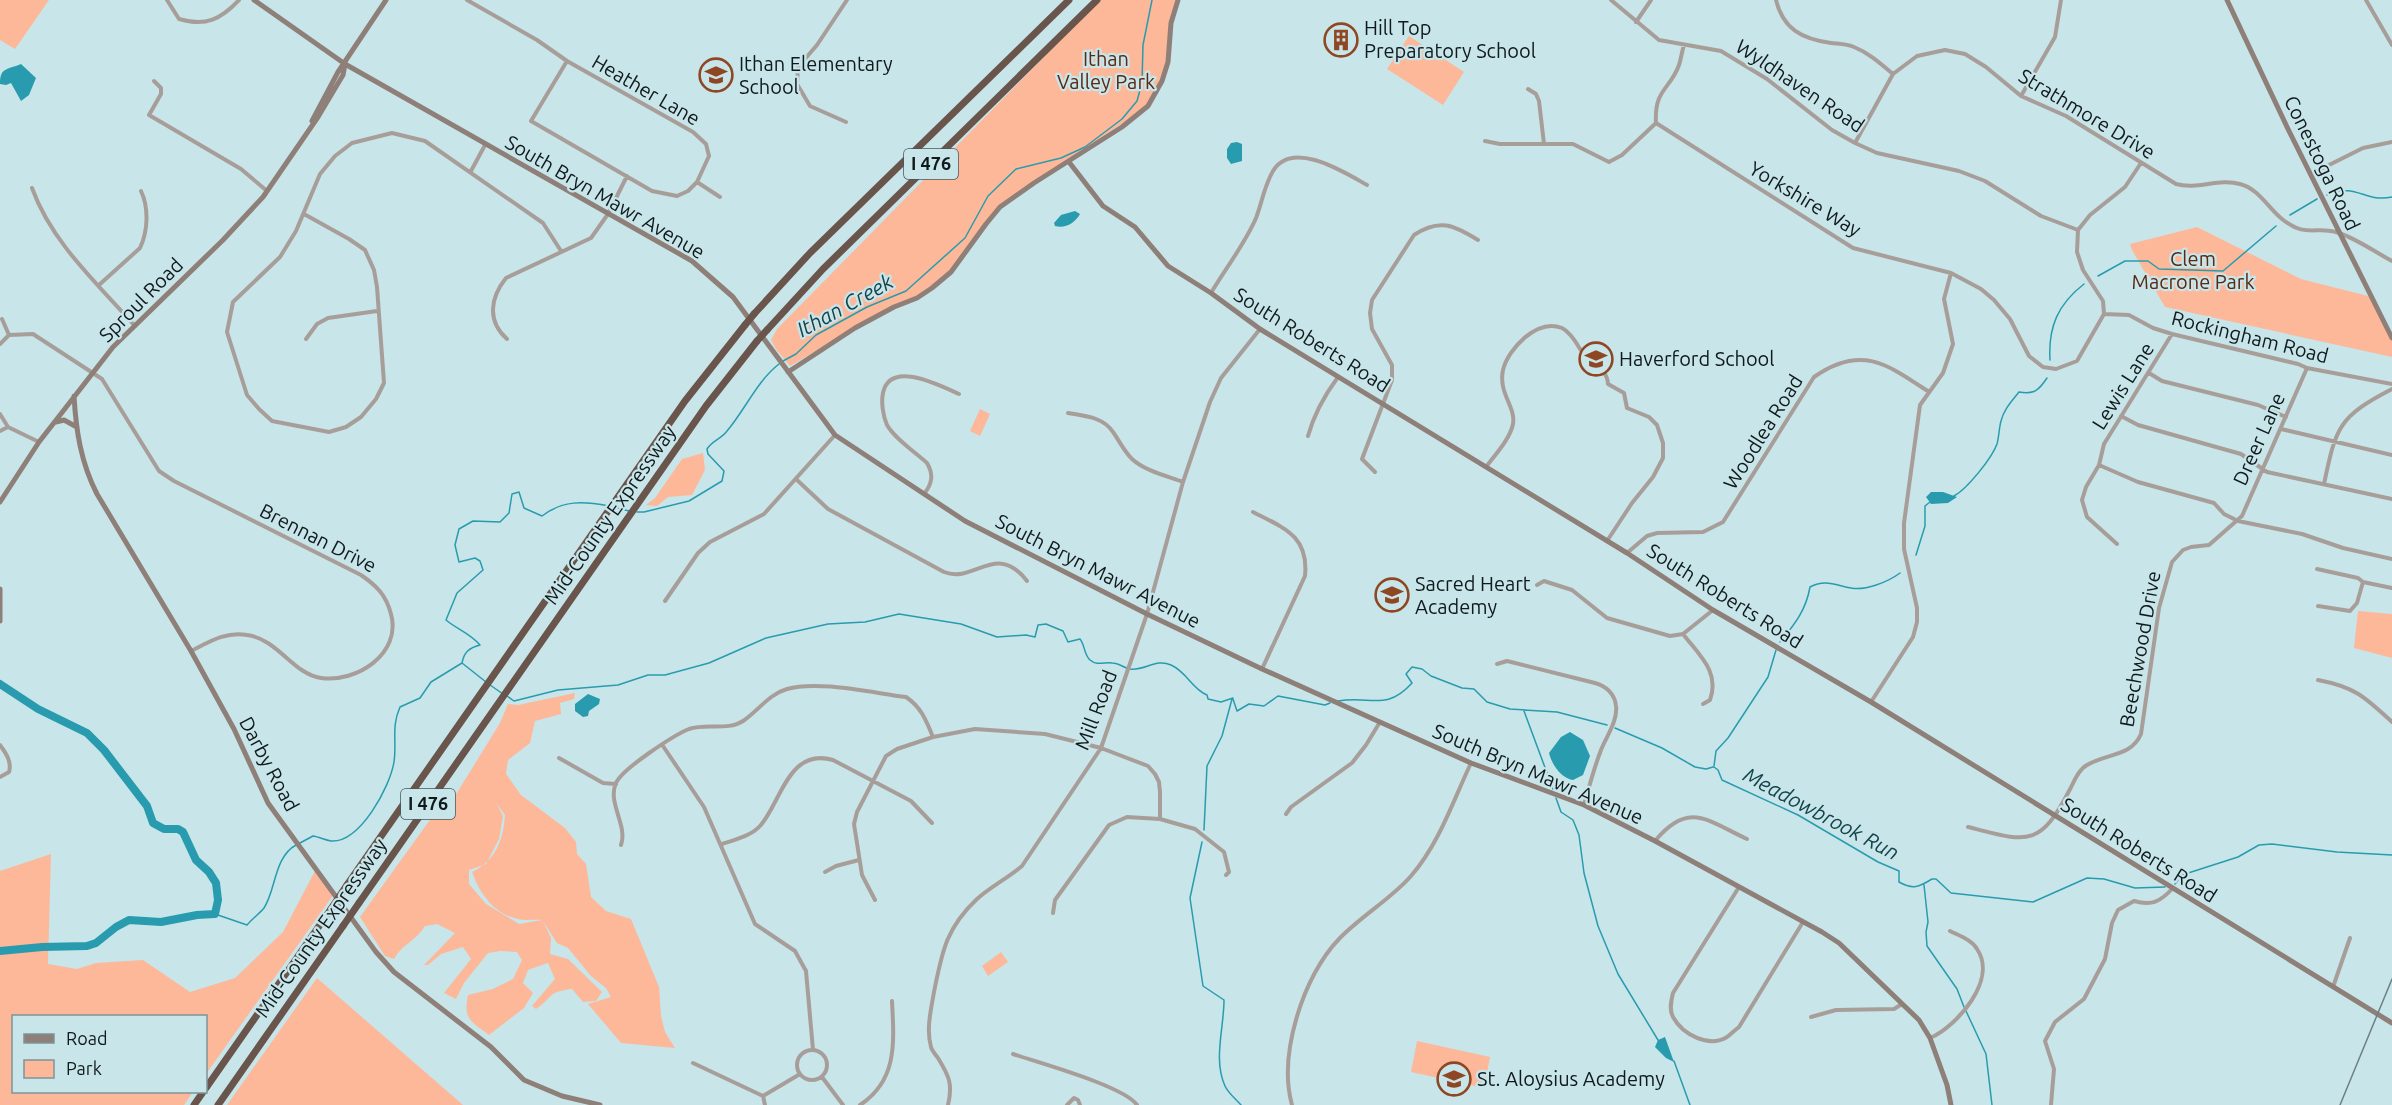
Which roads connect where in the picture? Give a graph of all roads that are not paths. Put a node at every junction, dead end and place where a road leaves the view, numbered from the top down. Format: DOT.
graph roads {
  1 [pos="167,0"];
  2 [pos="239,0"];
  3 [pos="254,0"];
  4 [pos="386,0"];
  5 [pos="467,0"];
  6 [pos="847,0"];
  7 [pos="1069,0"];
  8 [pos="1097,0"];
  9 [pos="1178,0"];
  10 [pos="1611,0"];
  11 [pos="1651,0"];
  12 [pos="1776,0"];
  13 [pos="2061,0"];
  14 [pos="2227,0"];
  15 [pos="2366,0"];
  16 [pos="1636,22"];
  17 [pos="1684,45"];
  18 [pos="2392,45"];
  19 [pos="567,61"];
  20 [pos="345,64"];
  21 [pos="1893,74"];
  22 [pos="154,81"];
  23 [pos="1528,89"];
  24 [pos="2021,96"];
  25 [pos="846,122"];
  26 [pos="1656,123"];
  27 [pos="1485,141"];
  28 [pos="2392,142"];
  29 [pos="1855,143"];
  30 [pos="1544,144"];
  31 [pos="486,145"];
  32 [pos="1069,162"];
  33 [pos="2141,163"];
  34 [pos="471,171"];
  35 [pos="2311,174"];
  36 [pos="627,176"];
  37 [pos="697,182"];
  38 [pos="1367,184"];
  39 [pos="32,188"];
  40 [pos="141,191"];
  41 [pos="267,191"];
  42 [pos="720,197"];
  43 [pos="304,214"];
  44 [pos="608,214"];
  45 [pos="2078,230"];
  46 [pos="2339,233"];
  47 [pos="1478,240"];
  48 [pos="561,251"];
  49 [pos="2392,261"];
  50 [pos="1951,273"];
  51 [pos="99,285"];
  52 [pos="1211,293"];
  53 [pos="377,311"];
  54 [pos="2104,314"];
  55 [pos="2,319"];
  56 [pos="135,326"];
  57 [pos="1260,329"];
  58 [pos="2172,334"];
  59 [pos="9,335"];
  60 [pos="2392,338"];
  61 [pos="306,339"];
  62 [pos="507,339"];
  63 [pos="0,344"];
  64 [pos="2307,368"];
  65 [pos="93,371"];
  66 [pos="788,372"];
  67 [pos="2149,373"];
  68 [pos="1338,377"];
  69 [pos="2392,384"];
  70 [pos="2392,390"];
  71 [pos="1929,392"];
  72 [pos="959,394"];
  73 [pos="74,396"];
  74 [pos="1382,402"];
  75 [pos="1068,413"];
  76 [pos="0,415"];
  77 [pos="2121,416"];
  78 [pos="2286,417"];
  79 [pos="52,425"];
  80 [pos="75,426"];
  81 [pos="8,427"];
  82 [pos="2281,429"];
  83 [pos="0,430"];
  84 [pos="835,435"];
  85 [pos="1308,436"];
  86 [pos="39,442"];
  87 [pos="2333,442"];
  88 [pos="2392,455"];
  89 [pos="2099,465"];
  90 [pos="1486,468"];
  91 [pos="2262,469"];
  92 [pos="1375,472"];
  93 [pos="796,480"];
  94 [pos="1183,482"];
  95 [pos="2324,484"];
  96 [pos="924,494"];
  97 [pos="2392,499"];
  98 [pos="0,502"];
  99 [pos="1253,512"];
  100 [pos="2238,521"];
  101 [pos="1607,541"];
  102 [pos="2117,543"];
  103 [pos="1627,553"];
  104 [pos="2392,559"];
  105 [pos="2317,569"];
  106 [pos="1027,581"];
  107 [pos="2363,582"];
  108 [pos="1537,585"];
  109 [pos="2392,588"];
  110 [pos="0,589"];
  111 [pos="665,601"];
  112 [pos="2319,606"];
  113 [pos="1713,610"];
  114 [pos="1147,614"];
  115 [pos="0,621"];
  116 [pos="1683,634"];
  117 [pos="191,651"];
  118 [pos="1497,664"];
  119 [pos="1262,669"];
  120 [pos="2318,680"];
  121 [pos="1871,702"];
  122 [pos="1703,704"];
  123 [pos="1380,722"];
  124 [pos="2392,722"];
  125 [pos="933,737"];
  126 [pos="0,746"];
  127 [pos="663,746"];
  128 [pos="1101,748"];
  129 [pos="559,758"];
  130 [pos="1471,763"];
  131 [pos="0,777"];
  132 [pos="873,780"];
  133 [pos="616,784"];
  134 [pos="1584,805"];
  135 [pos="1286,814"];
  136 [pos="2056,817"];
  137 [pos="1160,819"];
  138 [pos="932,823"];
  139 [pos="1968,826"];
  140 [pos="1747,839"];
  141 [pos="1655,841"];
  142 [pos="722,844"];
  143 [pos="621,845"];
  144 [pos="860,860"];
  145 [pos="825,872"];
  146 [pos="1226,875"];
  147 [pos="1739,886"];
  148 [pos="2173,888"];
  149 [pos="874,900"];
  150 [pos="1053,913"];
  151 [pos="1803,922"];
  152 [pos="1950,931"];
  153 [pos="2350,938"];
  154 [pos="2332,988"];
  155 [pos="892,1001"];
  156 [pos="1903,1003"];
  157 [pos="1811,1017"];
  158 [pos="2392,1023"];
  159 [pos="1930,1038"];
  160 [pos="813,1050"];
  161 [pos="1013,1054"];
  162 [pos="693,1063"];
  163 [pos="800,1074"];
  164 [pos="822,1077"];
  165 [pos="207,1087"];
  166 [pos="763,1096"];
  167 [pos="218,1105"];
  168 [pos="600,1105"];
  169 [pos="765,1105"];
  170 [pos="843,1105"];
  171 [pos="860,1105"];
  172 [pos="948,1105"];
  173 [pos="1067,1105"];
  174 [pos="1080,1105"];
  175 [pos="1137,1105"];
  176 [pos="1292,1105"];
  177 [pos="1951,1105"];
  178 [pos="2050,1105"];
  1 -- 2 [label="street"];
  3 -- 20 [label="main road, South Bryn Mawr Avenue"];
  4 -- 20 [label="main road, Sproul Road"];
  5 -- 19 [label="street, Heather Lane"];
  6 -- 25 [label="street"];
  7 -- 165 [label="highway, Mid-County Expressway / I 476, bridge"];
  8 -- 167 [label="highway, Mid-County Expressway / I 476, bridge"];
  9 -- 32 [label="main road"];
  10 -- 16 [label="street, Wyldhaven Road"];
  11 -- 16 [label="street"];
  12 -- 21 [label="street"];
  13 -- 24 [label="street"];
  14 -- 35 [label="main road, Conestoga Road"];
  15 -- 18 [label="street"];
  16 -- 17 [label="street, Wyldhaven Road"];
  17 -- 26 [label="street"];
  17 -- 29 [label="street, Wyldhaven Road"];
  19 -- 36 [label="street"];
  19 -- 37 [label="street, Heather Lane"];
  20 -- 31 [label="main road, South Bryn Mawr Avenue"];
  20 -- 41 [label="main road, Sproul Road"];
  21 -- 24 [label="street, Strathmore Drive"];
  21 -- 29 [label="street, Strathmore Drive"];
  22 -- 41 [label="street"];
  23 -- 30 [label="street"];
  24 -- 33 [label="street, Strathmore Drive"];
  26 -- 30 [label="street"];
  26 -- 50 [label="street, Yorkshire Way"];
  27 -- 30 [label="street"];
  28 -- 35 [label="street"];
  29 -- 45 [label="street, Wyldhaven Road"];
  31 -- 34 [label="street"];
  31 -- 44 [label="main road, South Bryn Mawr Avenue"];
  32 -- 52 [label="main road, South Roberts Road"];
  32 -- 66 [label="main road"];
  33 -- 45 [label="street"];
  33 -- 46 [label="street, Strathmore Drive"];
  34 -- 43 [label="street"];
  34 -- 48 [label="street"];
  35 -- 46 [label="main road, Conestoga Road"];
  36 -- 37 [label="street"];
  36 -- 44 [label="street"];
  37 -- 42 [label="street"];
  38 -- 52 [label="street"];
  39 -- 51 [label="street"];
  40 -- 51 [label="street"];
  41 -- 56 [label="main road, Sproul Road"];
  43 -- 53 [label="street"];
  43 -- 53 [label="street"];
  44 -- 48 [label="street"];
  44 -- 66 [label="main road, South Bryn Mawr Avenue"];
  45 -- 54 [label="street"];
  46 -- 49 [label="street"];
  46 -- 60 [label="main road, Conestoga Road"];
  47 -- 74 [label="street"];
  48 -- 62 [label="street"];
  50 -- 54 [label="street, Yorkshire Way"];
  50 -- 71 [label="street"];
  51 -- 56 [label="street"];
  52 -- 57 [label="main road, South Roberts Road"];
  53 -- 61 [label="street"];
  54 -- 58 [label="street, Rockingham Road"];
  55 -- 59 [label="street"];
  56 -- 65 [label="main road, Sproul Road"];
  57 -- 68 [label="main road, South Roberts Road"];
  57 -- 94 [label="street, Mill Road"];
  58 -- 64 [label="street, Rockingham Road"];
  58 -- 67 [label="street, Lewis Lane"];
  59 -- 63 [label="street"];
  59 -- 65 [label="street, Brennan Drive"];
  64 -- 69 [label="street, Rockingham Road"];
  64 -- 78 [label="street, Dreer Lane"];
  65 -- 73 [label="main road, Sproul Road"];
  65 -- 117 [label="street, Brennan Drive"];
  66 -- 84 [label="main road, South Bryn Mawr Avenue"];
  67 -- 77 [label="street, Lewis Lane"];
  67 -- 78 [label="street"];
  68 -- 74 [label="main road, South Roberts Road"];
  68 -- 85 [label="street"];
  70 -- 87 [label="street"];
  71 -- 103 [label="street, Woodlea Road"];
  71 -- 121 [label="street"];
  72 -- 96 [label="street"];
  73 -- 79 [label="main road, Sproul Road"];
  73 -- 80 [label="main road, Darby Road"];
  74 -- 90 [label="main road, South Roberts Road"];
  74 -- 92 [label="street"];
  75 -- 94 [label="street"];
  76 -- 81 [label="street"];
  77 -- 89 [label="street, Lewis Lane"];
  77 -- 91 [label="street"];
  78 -- 82 [label="street, Dreer Lane"];
  79 -- 80 [label="main road"];
  79 -- 86 [label="main road, Sproul Road"];
  80 -- 117 [label="main road, Darby Road"];
  81 -- 83 [label="street"];
  81 -- 86 [label="street"];
  82 -- 87 [label="street"];
  82 -- 91 [label="street, Dreer Lane"];
  84 -- 93 [label="street"];
  84 -- 96 [label="main road, South Bryn Mawr Avenue"];
  86 -- 98 [label="main road, Sproul Road"];
  87 -- 88 [label="street"];
  87 -- 95 [label="street"];
  89 -- 100 [label="street"];
  89 -- 102 [label="street, Lewis Lane"];
  90 -- 101 [label="main road, South Roberts Road"];
  90 -- 101 [label="street"];
  91 -- 95 [label="street"];
  91 -- 100 [label="street, Dreer Lane"];
  93 -- 106 [label="street"];
  93 -- 111 [label="street"];
  94 -- 114 [label="street, Mill Road"];
  95 -- 97 [label="street"];
  96 -- 114 [label="main road, South Bryn Mawr Avenue"];
  99 -- 119 [label="street"];
  100 -- 104 [label="street"];
  100 -- 136 [label="street, Beechwood Drive"];
  101 -- 103 [label="main road, South Roberts Road"];
  103 -- 113 [label="main road, South Roberts Road"];
  105 -- 107 [label="street"];
  107 -- 109 [label="street"];
  107 -- 112 [label="street"];
  108 -- 116 [label="street"];
  110 -- 115 [label="main road"];
  113 -- 116 [label="street"];
  113 -- 121 [label="main road, South Roberts Road"];
  114 -- 119 [label="main road, South Bryn Mawr Avenue"];
  114 -- 128 [label="street, Mill Road"];
  116 -- 122 [label="street"];
  117 -- 168 [label="main road, Darby Road"];
  118 -- 134 [label="street"];
  119 -- 123 [label="main road, South Bryn Mawr Avenue"];
  120 -- 124 [label="street"];
  121 -- 136 [label="main road, South Roberts Road"];
  123 -- 130 [label="main road, South Bryn Mawr Avenue"];
  123 -- 135 [label="street"];
  125 -- 127 [label="street"];
  125 -- 128 [label="street"];
  125 -- 132 [label="street"];
  126 -- 131 [label="street"];
  127 -- 133 [label="street"];
  127 -- 142 [label="street"];
  128 -- 137 [label="street"];
  128 -- 172 [label="street, Mill Road"];
  129 -- 133 [label="street"];
  130 -- 134 [label="main road, South Bryn Mawr Avenue"];
  130 -- 176 [label="street"];
  132 -- 138 [label="street"];
  132 -- 142 [label="street"];
  132 -- 144 [label="street"];
  133 -- 143 [label="street"];
  134 -- 141 [label="main road, South Bryn Mawr Avenue"];
  136 -- 139 [label="street"];
  136 -- 148 [label="main road, South Roberts Road"];
  137 -- 146 [label="street"];
  137 -- 150 [label="street"];
  140 -- 141 [label="street"];
  141 -- 147 [label="main road, South Bryn Mawr Avenue"];
  142 -- 160 [label="street"];
  144 -- 145 [label="street"];
  144 -- 149 [label="street"];
  147 -- 151 [label="main road, South Bryn Mawr Avenue"];
  147 -- 151 [label="street"];
  148 -- 154 [label="main road, South Roberts Road"];
  148 -- 178 [label="street"];
  151 -- 156 [label="main road, South Bryn Mawr Avenue"];
  152 -- 159 [label="street"];
  153 -- 154 [label="street"];
  154 -- 158 [label="main road, South Roberts Road"];
  155 -- 171 [label="street"];
  156 -- 157 [label="street"];
  156 -- 159 [label="main road, South Bryn Mawr Avenue"];
  159 -- 177 [label="main road, South Bryn Mawr Avenue"];
  160 -- 163 [label="street"];
  160 -- 164 [label="street"];
  161 -- 175 [label="street"];
  162 -- 166 [label="street"];
  163 -- 164 [label="street"];
  163 -- 166 [label="street"];
  164 -- 170 [label="street"];
  166 -- 169 [label="street"];
  173 -- 174 [label="street"];
}
